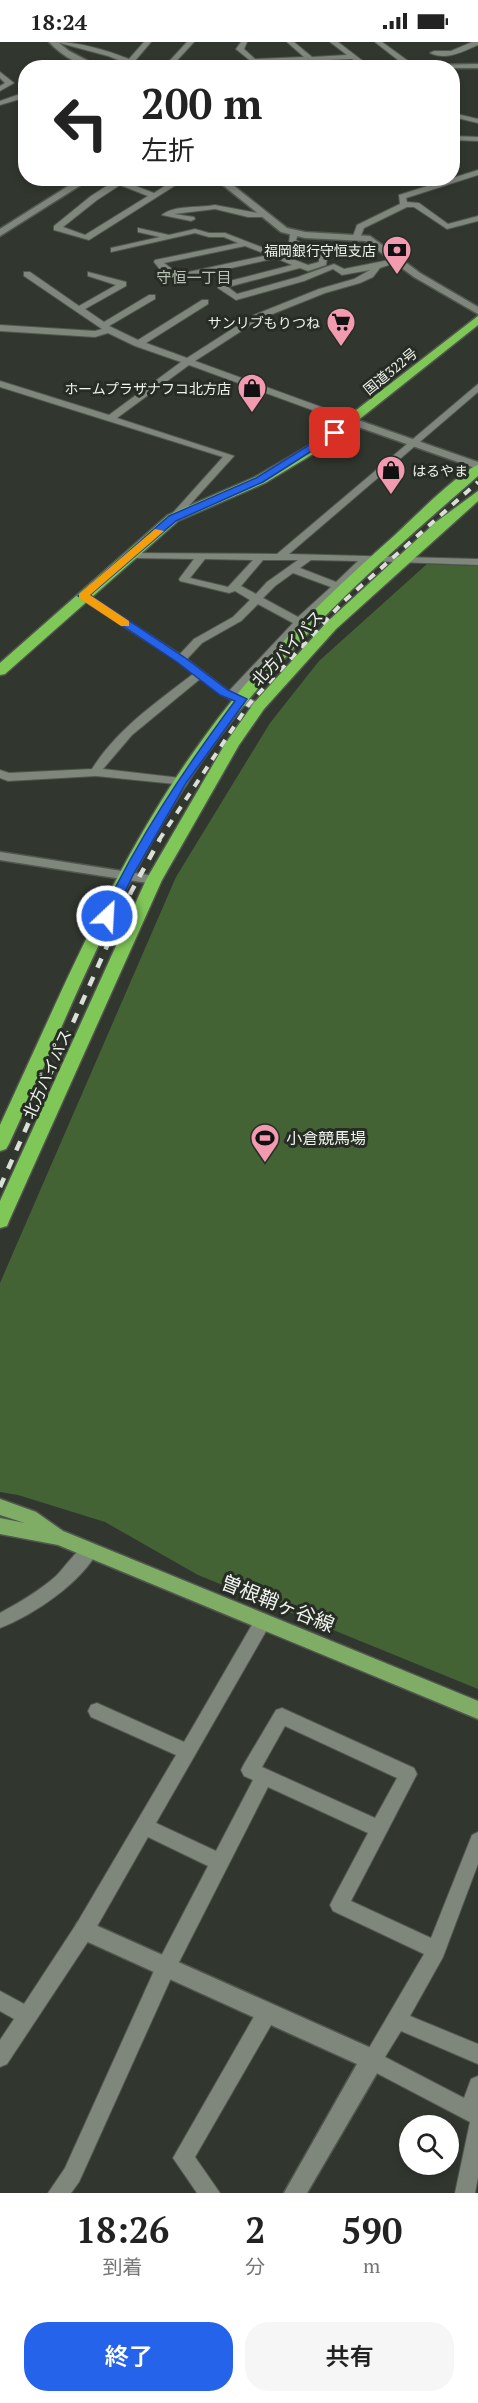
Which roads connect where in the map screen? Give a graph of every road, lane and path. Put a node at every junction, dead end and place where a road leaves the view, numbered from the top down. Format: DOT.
graph roads {
  1 [pos="53,42"];
  2 [pos="59,42"];
  3 [pos="112,42"];
  4 [pos="148,42"];
  5 [pos="190,42"];
  6 [pos="244,42"];
  7 [pos="290,42"];
  8 [pos="333,42"];
  9 [pos="378,42"];
  10 [pos="432,42"];
  11 [pos="478,42"];
  12 [pos="103,52"];
  13 [pos="434,53"];
  14 [pos="356,57"];
  15 [pos="311,59"];
  16 [pos="81,60"];
  17 [pos="120,60"];
  18 [pos="134,60"];
  19 [pos="173,60"];
  20 [pos="252,60"];
  21 [pos="282,60"];
  22 [pos="360,60"];
  23 [pos="403,60"];
  24 [pos="436,60"];
  25 [pos="460,66"];
  26 [pos="478,66"];
  27 [pos="0,74"];
  28 [pos="0,87"];
  29 [pos="17,97"];
  30 [pos="0,103"];
  31 [pos="460,117"];
  32 [pos="478,121"];
  33 [pos="460,138"];
  34 [pos="478,139"];
  35 [pos="478,172"];
  36 [pos="460,178"];
  37 [pos="75,186"];
  38 [pos="113,186"];
  39 [pos="134,186"];
  40 [pos="168,186"];
  41 [pos="228,186"];
  42 [pos="435,186"];
  43 [pos="153,195"];
  44 [pos="405,204"];
  45 [pos="264,215"];
  46 [pos="478,218"];
  47 [pos="191,219"];
  48 [pos="141,230"];
  49 [pos="0,233"];
  50 [pos="294,234"];
  51 [pos="357,236"];
  52 [pos="168,237"];
  53 [pos="245,244"];
  54 [pos="114,249"];
  55 [pos="276,256"];
  56 [pos="399,260"];
  57 [pos="300,265"];
  58 [pos="377,266"];
  59 [pos="27,274"];
  60 [pos="91,274"];
  61 [pos="152,297"];
  62 [pos="205,302"];
  63 [pos="79,309"];
  64 [pos="478,311"];
  65 [pos="478,320"];
  66 [pos="0,328"];
  67 [pos="106,328"];
  68 [pos="138,344"];
  69 [pos="188,361"];
  70 [pos="0,384"];
  71 [pos="478,387"];
  72 [pos="110,419"];
  73 [pos="351,421"];
  74 [pos="411,443"];
  75 [pos="478,467"];
  76 [pos="478,495"];
  77 [pos="172,519"];
  78 [pos="133,555"];
  79 [pos="201,557"];
  80 [pos="260,557"];
  81 [pos="279,558"];
  82 [pos="308,558"];
  83 [pos="372,558"];
  84 [pos="404,559"];
  85 [pos="478,562"];
  86 [pos="292,569"];
  87 [pos="336,585"];
  88 [pos="235,587"];
  89 [pos="83,596"];
  90 [pos="257,599"];
  91 [pos="299,622"];
  92 [pos="181,659"];
  93 [pos="0,671"];
  94 [pos="200,674"];
  95 [pos="236,697"];
  96 [pos="259,706"];
  97 [pos="96,772"];
  98 [pos="0,774"];
  99 [pos="181,782"];
  100 [pos="0,856"];
  101 [pos="127,875"];
  102 [pos="154,880"];
  103 [pos="0,1144"];
  104 [pos="0,1221"];
  105 [pos="0,1508"];
  106 [pos="0,1526"];
  107 [pos="60,1538"];
  108 [pos="90,1550"];
  109 [pos="0,1621"];
  110 [pos="263,1621"];
  111 [pos="478,1710"];
  112 [pos="97,1711"];
  113 [pos="187,1752"];
  114 [pos="264,1776"];
  115 [pos="144,1826"];
  116 [pos="379,1829"];
  117 [pos="478,1841"];
  118 [pos="220,1862"];
  119 [pos="84,1930"];
  120 [pos="436,1950"];
  121 [pos="165,1968"];
  122 [pos="0,2000"];
  123 [pos="267,2013"];
  124 [pos="27,2016"];
  125 [pos="397,2020"];
  126 [pos="478,2054"];
  127 [pos="0,2057"];
  128 [pos="372,2060"];
  129 [pos="478,2086"];
  130 [pos="475,2117"];
  131 [pos="58,2193"];
  132 [pos="210,2193"];
  133 [pos="295,2193"];
  134 [pos="465,2193"];
  1 -- 16 [label="street"];
  2 -- 12 [label="street"];
  3 -- 12 [label="street"];
  4 -- 18 [label="street"];
  5 -- 19 [label="street"];
  6 -- 20 [label="street"];
  7 -- 15 [label="street"];
  8 -- 14 [label="street"];
  9 -- 23 [label="street"];
  10 -- 13 [label="street"];
  11 -- 13 [label="street"];
  12 -- 17 [label="street"];
  13 -- 24 [label="street"];
  14 -- 15 [label="street"];
  14 -- 22 [label="street"];
  15 -- 21 [label="street"];
  25 -- 26 [label="street"];
  27 -- 28 [label="street"];
  29 -- 30 [label="street"];
  31 -- 32 [label="street"];
  33 -- 34 [label="street"];
  35 -- 36 [label="street"];
  37 -- 49 [label="street"];
  38 -- 43 [label="street"];
  39 -- 43 [label="street"];
  40 -- 43 [label="street"];
  41 -- 45 [label="street"];
  42 -- 44 [label="street"];
  44 -- 46 [label="street"];
  44 -- 51 [label="street"];
  45 -- 47 [label="street"];
  45 -- 50 [label="street"];
  48 -- 52 [label="street"];
  50 -- 51 [label="street"];
  50 -- 57 [label="street"];
  51 -- 56 [label="street"];
  52 -- 53 [label="street"];
  52 -- 54 [label="street"];
  53 -- 55 [label="street"];
  53 -- 55 [label="street"];
  55 -- 57 [label="street"];
  56 -- 58 [label="street"];
  56 -- 64 [label="street"];
  57 -- 58 [label="street"];
  58 -- 69 [label="street"];
  59 -- 63 [label="street"];
  60 -- 63 [label="street"];
  61 -- 67 [label="street"];
  62 -- 68 [label="street"];
  63 -- 67 [label="street"];
  65 -- 73 [label="highway, 国道322号"];
  66 -- 67 [label="street"];
  67 -- 68 [label="street"];
  68 -- 69 [label="street"];
  69 -- 72 [label="street"];
  69 -- 73 [label="street"];
  70 -- 72 [label="street"];
  71 -- 74 [label="street"];
  72 -- 77 [label="street"];
  73 -- 74 [label="street"];
  73 -- 77 [label="highway, 国道322号"];
  74 -- 75 [label="street"];
  74 -- 81 [label="street"];
  75 -- 83 [label="highway, 北方バイパス"];
  76 -- 84 [label="highway, 北方バイパス"];
  77 -- 78 [label="highway, 国道322号"];
  78 -- 79 [label="street"];
  78 -- 89 [label="highway, 国道322号"];
  79 -- 80 [label="street"];
  79 -- 88 [label="street"];
  80 -- 81 [label="street"];
  80 -- 88 [label="street"];
  81 -- 82 [label="street"];
  82 -- 83 [label="street"];
  82 -- 86 [label="street"];
  83 -- 84 [label="street"];
  83 -- 87 [label="street"];
  83 -- 95 [label="highway, 北方バイパス"];
  84 -- 85 [label="street"];
  84 -- 96 [label="highway, 北方バイパス"];
  86 -- 87 [label="street"];
  86 -- 90 [label="street"];
  87 -- 91 [label="street"];
  88 -- 90 [label="street"];
  89 -- 92 [label="street"];
  89 -- 93 [label="highway, 国道322号"];
  90 -- 91 [label="street"];
  90 -- 92 [label="street"];
  91 -- 95 [label="street"];
  92 -- 94 [label="street"];
  94 -- 95 [label="street"];
  94 -- 97 [label="street"];
  95 -- 96 [label="street"];
  95 -- 99 [label="highway, 北方バイパス"];
  96 -- 102 [label="highway, 北方バイパス"];
  97 -- 98 [label="street"];
  97 -- 99 [label="street"];
  99 -- 101 [label="highway, 北方バイパス"];
  100 -- 101 [label="street"];
  101 -- 102 [label="street"];
  101 -- 103 [label="highway, 北方バイパス"];
  102 -- 104 [label="highway, 北方バイパス"];
  105 -- 107 [label="main road, 曽根鞘ヶ谷線"];
  106 -- 107 [label="main road, 曽根鞘ヶ谷線"];
  107 -- 108 [label="main road, 曽根鞘ヶ谷線"];
  108 -- 109 [label="street"];
  108 -- 110 [label="main road, 曽根鞘ヶ谷線"];
  110 -- 111 [label="main road, 曽根鞘ヶ谷線"];
  110 -- 113 [label="street"];
  112 -- 113 [label="street"];
  113 -- 115 [label="street"];
  114 -- 116 [label="street"];
  114 -- 116 [label="street"];
  114 -- 118 [label="street"];
  115 -- 118 [label="street"];
  115 -- 119 [label="street"];
  116 -- 120 [label="street"];
  117 -- 120 [label="street"];
  118 -- 121 [label="street"];
  119 -- 121 [label="street"];
  119 -- 124 [label="street"];
  120 -- 125 [label="street"];
  121 -- 123 [label="street"];
  121 -- 131 [label="street"];
  122 -- 124 [label="street"];
  123 -- 128 [label="street"];
  123 -- 132 [label="street"];
  124 -- 127 [label="street"];
  125 -- 126 [label="street"];
  125 -- 128 [label="street"];
  128 -- 130 [label="street"];
  128 -- 133 [label="street"];
  129 -- 130 [label="street"];
  130 -- 134 [label="street"];
}
